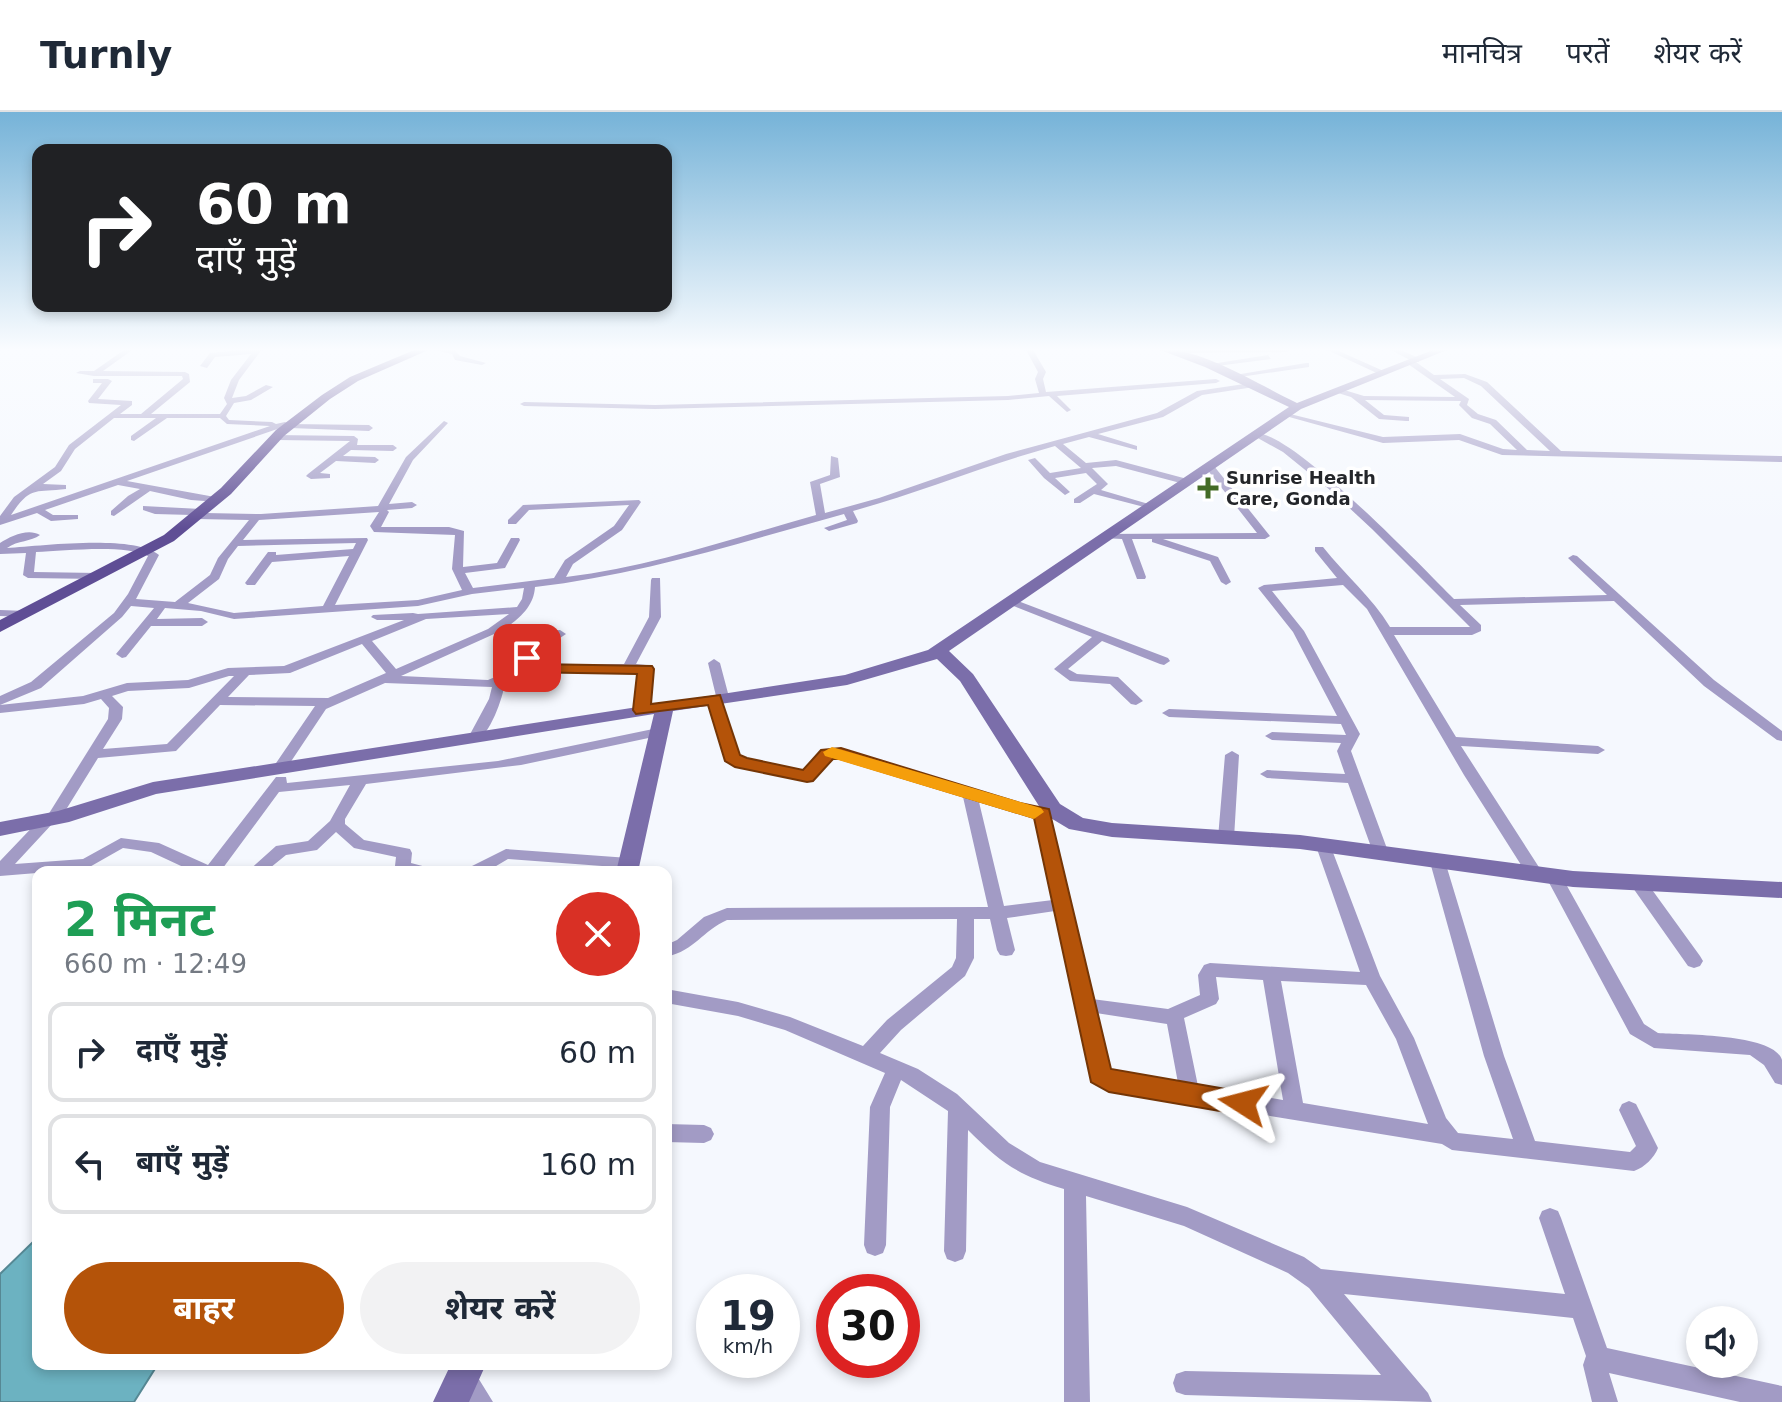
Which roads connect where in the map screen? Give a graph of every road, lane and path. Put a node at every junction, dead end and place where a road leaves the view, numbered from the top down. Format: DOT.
graph roads {
  1 [pos="121,408"];
  2 [pos="152,408"];
  3 [pos="228,408"];
  4 [pos="313,408"];
  5 [pos="1172,408"];
  6 [pos="1286,408"];
  7 [pos="1298,408"];
  8 [pos="1371,408"];
  9 [pos="1466,408"];
  10 [pos="1510,408"];
  11 [pos="1291,411"];
  12 [pos="112,416"];
  13 [pos="143,416"];
  14 [pos="165,416"];
  15 [pos="222,416"];
  16 [pos="1406,419"];
  17 [pos="444,423"];
  18 [pos="286,428"];
  19 [pos="369,428"];
  20 [pos="1091,435"];
  21 [pos="1259,435"];
  22 [pos="134,438"];
  23 [pos="1057,444"];
  24 [pos="348,447"];
  25 [pos="393,448"];
  26 [pos="1134,448"];
  27 [pos="1525,453"];
  28 [pos="1560,455"];
  29 [pos="333,458"];
  30 [pos="834,458"];
  31 [pos="375,460"];
  32 [pos="1032,460"];
  33 [pos="1780,460"];
  34 [pos="1085,468"];
  35 [pos="1211,468"];
  36 [pos="327,476"];
  37 [pos="1047,476"];
  38 [pos="119,482"];
  39 [pos="1188,482"];
  40 [pos="34,487"];
  41 [pos="63,487"];
  42 [pos="150,488"];
  43 [pos="1095,491"];
  44 [pos="1065,492"];
  45 [pos="215,500"];
  46 [pos="1077,501"];
  47 [pos="412,505"];
  48 [pos="1149,507"];
  49 [pos="146,508"];
  50 [pos="382,508"];
  51 [pos="39,510"];
  52 [pos="847,510"];
  53 [pos="114,513"];
  54 [pos="198,514"];
  55 [pos="75,517"];
  56 [pos="256,517"];
  57 [pos="821,517"];
  58 [pos="0,522"];
  59 [pos="512,522"];
  60 [pos="829,528"];
  61 [pos="35,535"];
  62 [pos="1107,536"];
  63 [pos="1126,536"];
  64 [pos="1151,537"];
  65 [pos="515,540"];
  66 [pos="282,541"];
  67 [pos="234,543"];
  68 [pos="148,549"];
  69 [pos="1319,549"];
  70 [pos="0,550"];
  71 [pos="31,551"];
  72 [pos="358,552"];
  73 [pos="1573,558"];
  74 [pos="268,559"];
  75 [pos="458,571"];
  76 [pos="98,576"];
  77 [pos="1141,577"];
  78 [pos="656,580"];
  79 [pos="558,581"];
  80 [pos="1346,581"];
  81 [pos="1226,582"];
  82 [pos="251,583"];
  83 [pos="529,584"];
  84 [pos="472,591"];
  85 [pos="1618,598"];
  86 [pos="1010,601"];
  87 [pos="129,602"];
  88 [pos="1450,602"];
  89 [pos="163,604"];
  90 [pos="179,605"];
  91 [pos="328,607"];
  92 [pos="519,610"];
  93 [pos="380,612"];
  94 [pos="0,613"];
  95 [pos="26,614"];
  96 [pos="424,616"];
  97 [pos="202,622"];
  98 [pos="148,623"];
  99 [pos="504,624"];
  100 [pos="0,627"];
  101 [pos="1387,631"];
  102 [pos="560,634"];
  103 [pos="1101,636"];
  104 [pos="513,637"];
  105 [pos="366,639"];
  106 [pos="939,651"];
  107 [pos="122,654"];
  108 [pos="1164,661"];
  109 [pos="714,663"];
  110 [pos="628,668"];
  111 [pos="524,669"];
  112 [pos="246,671"];
  113 [pos="393,673"];
  114 [pos="378,679"];
  115 [pos="499,682"];
  116 [pos="103,694"];
  117 [pos="719,698"];
  118 [pos="0,701"];
  119 [pos="218,701"];
  120 [pos="1136,701"];
  121 [pos="328,702"];
  122 [pos="665,707"];
  123 [pos="0,709"];
  124 [pos="642,710"];
  125 [pos="1169,713"];
  126 [pos="1345,720"];
  127 [pos="658,732"];
  128 [pos="1272,736"];
  129 [pos="1782,737"];
  130 [pos="475,738"];
  131 [pos="1351,739"];
  132 [pos="1451,741"];
  133 [pos="1598,750"];
  134 [pos="94,754"];
  135 [pos="1232,755"];
  136 [pos="282,774"];
  137 [pos="1267,774"];
  138 [pos="1354,779"];
  139 [pos="361,780"];
  140 [pos="970,794"];
  141 [pos="1050,813"];
  142 [pos="50,819"];
  143 [pos="337,823"];
  144 [pos="0,829"];
  145 [pos="1226,838"];
  146 [pos="1324,846"];
  147 [pos="1381,854"];
  148 [pos="1438,862"];
  149 [pos="61,866"];
  150 [pos="196,866"];
  151 [pos="213,866"];
  152 [pos="262,866"];
  153 [pos="403,866"];
  154 [pos="485,866"];
  155 [pos="611,866"];
  156 [pos="628,866"];
  157 [pos="32,868"];
  158 [pos="0,871"];
  159 [pos="1545,876"];
  160 [pos="1639,884"];
  161 [pos="1782,890"];
  162 [pos="1064,904"];
  163 [pos="966,913"];
  164 [pos="998,913"];
  165 [pos="672,949"];
  166 [pos="1006,950"];
  167 [pos="1694,961"];
  168 [pos="1271,973"];
  169 [pos="1371,977"];
  170 [pos="672,997"];
  171 [pos="1085,1005"];
  172 [pos="1170,1016"];
  173 [pos="874,1047"];
  174 [pos="896,1069"];
  175 [pos="1782,1077"];
  176 [pos="1190,1095"];
  177 [pos="958,1108"];
  178 [pos="1629,1110"];
  179 [pos="1295,1112"];
  180 [pos="672,1133"];
  181 [pos="704,1134"];
  182 [pos="1447,1136"];
  183 [pos="1528,1151"];
  184 [pos="1075,1182"];
  185 [pos="1550,1218"];
  186 [pos="875,1245"];
  187 [pos="955,1251"];
  188 [pos="1317,1280"];
  189 [pos="1581,1307"];
  190 [pos="1599,1359"];
  191 [pos="1185,1383"];
  192 [pos="1412,1395"];
  193 [pos="1782,1399"];
  194 [pos="1077,1402"];
  195 [pos="1605,1402"];
  1 -- 12 [label="street"];
  2 -- 13 [label="street"];
  3 -- 15 [label="street"];
  4 -- 18 [label="main road"];
  5 -- 20 [label="street"];
  6 -- 11 [label="main road"];
  7 -- 11 [label="main road"];
  8 -- 16 [label="street"];
  9 -- 27 [label="street"];
  10 -- 28 [label="street"];
  11 -- 21 [label="main road"];
  11 -- 27 [label="street"];
  12 -- 13 [label="street"];
  12 -- 40 [label="street"];
  13 -- 14 [label="street"];
  14 -- 15 [label="street"];
  14 -- 22 [label="street"];
  15 -- 18 [label="street"];
  17 -- 50 [label="street"];
  18 -- 19 [label="street"];
  18 -- 24 [label="street"];
  18 -- 38 [label="street"];
  18 -- 45 [label="main road"];
  20 -- 23 [label="street"];
  20 -- 26 [label="street"];
  21 -- 35 [label="main road"];
  21 -- 88 [label="street"];
  23 -- 34 [label="street"];
  23 -- 52 [label="street"];
  24 -- 25 [label="street"];
  24 -- 29 [label="street"];
  27 -- 28 [label="street"];
  28 -- 33 [label="street"];
  29 -- 31 [label="street"];
  29 -- 36 [label="street"];
  30 -- 57 [label="street"];
  32 -- 37 [label="street"];
  34 -- 37 [label="street"];
  34 -- 39 [label="street"];
  34 -- 43 [label="street"];
  35 -- 39 [label="main road"];
  35 -- 64 [label="street"];
  37 -- 44 [label="street"];
  38 -- 42 [label="street"];
  38 -- 51 [label="street"];
  39 -- 48 [label="main road"];
  40 -- 41 [label="street"];
  40 -- 58 [label="street"];
  42 -- 45 [label="street"];
  42 -- 53 [label="street"];
  43 -- 46 [label="street"];
  43 -- 48 [label="street"];
  45 -- 54 [label="main road"];
  47 -- 50 [label="street"];
  48 -- 62 [label="main road"];
  49 -- 54 [label="street"];
  50 -- 56 [label="street"];
  50 -- 75 [label="street"];
  51 -- 55 [label="street"];
  51 -- 58 [label="street"];
  52 -- 57 [label="street"];
  52 -- 60 [label="street"];
  54 -- 56 [label="street"];
  54 -- 68 [label="main road"];
  56 -- 67 [label="street"];
  57 -- 79 [label="street"];
  59 -- 79 [label="street"];
  61 -- 70 [label="street"];
  62 -- 63 [label="street"];
  62 -- 86 [label="main road"];
  63 -- 64 [label="street"];
  63 -- 77 [label="street"];
  64 -- 81 [label="street"];
  65 -- 75 [label="street"];
  66 -- 67 [label="street"];
  66 -- 72 [label="street"];
  66 -- 74 [label="street"];
  67 -- 90 [label="street"];
  68 -- 71 [label="street"];
  68 -- 76 [label="main road"];
  68 -- 87 [label="street"];
  69 -- 80 [label="street"];
  70 -- 71 [label="street"];
  71 -- 76 [label="street"];
  72 -- 74 [label="street"];
  72 -- 91 [label="street"];
  73 -- 85 [label="street"];
  74 -- 82 [label="street"];
  75 -- 84 [label="street"];
  76 -- 95 [label="main road"];
  78 -- 110 [label="street"];
  79 -- 83 [label="street"];
  80 -- 101 [label="street"];
  80 -- 126 [label="street"];
  83 -- 84 [label="street"];
  83 -- 92 [label="street"];
  84 -- 93 [label="street"];
  85 -- 88 [label="street"];
  85 -- 129 [label="street"];
  86 -- 103 [label="street"];
  86 -- 106 [label="main road"];
  87 -- 89 [label="street"];
  87 -- 118 [label="street"];
  88 -- 101 [label="street"];
  89 -- 90 [label="street"];
  89 -- 98 [label="street"];
  90 -- 91 [label="street"];
  91 -- 93 [label="street"];
  92 -- 96 [label="street"];
  92 -- 99 [label="street"];
  93 -- 96 [label="street"];
  93 -- 105 [label="street"];
  94 -- 95 [label="street"];
  95 -- 100 [label="main road"];
  96 -- 105 [label="street"];
  97 -- 98 [label="street"];
  98 -- 107 [label="street"];
  99 -- 104 [label="street"];
  99 -- 113 [label="street"];
  101 -- 132 [label="street"];
  102 -- 104 [label="street"];
  103 -- 108 [label="street"];
  103 -- 120 [label="street"];
  104 -- 111 [label="street"];
  105 -- 112 [label="street"];
  105 -- 113 [label="street"];
  106 -- 117 [label="main road"];
  106 -- 141 [label="main road"];
  109 -- 117 [label="street"];
  110 -- 111 [label="street"];
  110 -- 124 [label="street"];
  111 -- 115 [label="street"];
  112 -- 116 [label="street"];
  112 -- 119 [label="street"];
  113 -- 114 [label="street"];
  114 -- 115 [label="street"];
  114 -- 121 [label="street"];
  115 -- 130 [label="street"];
  116 -- 123 [label="street"];
  116 -- 134 [label="street"];
  117 -- 122 [label="main road"];
  117 -- 140 [label="street"];
  119 -- 121 [label="street"];
  119 -- 134 [label="street"];
  121 -- 136 [label="street"];
  122 -- 124 [label="main road"];
  122 -- 127 [label="main road"];
  124 -- 130 [label="main road"];
  125 -- 126 [label="street"];
  126 -- 131 [label="street"];
  127 -- 139 [label="street"];
  127 -- 156 [label="main road"];
  128 -- 131 [label="street"];
  130 -- 136 [label="main road"];
  131 -- 138 [label="street"];
  132 -- 133 [label="street"];
  132 -- 159 [label="street"];
  134 -- 142 [label="street"];
  135 -- 145 [label="street"];
  136 -- 139 [label="street"];
  136 -- 142 [label="main road"];
  136 -- 151 [label="street"];
  137 -- 138 [label="street"];
  138 -- 147 [label="street"];
  139 -- 143 [label="street"];
  140 -- 141 [label="street"];
  140 -- 164 [label="street"];
  141 -- 145 [label="main road"];
  141 -- 162 [label="street"];
  142 -- 144 [label="main road"];
  142 -- 158 [label="street"];
  143 -- 152 [label="street"];
  143 -- 153 [label="street"];
  145 -- 146 [label="main road"];
  146 -- 147 [label="main road"];
  146 -- 169 [label="street"];
  147 -- 148 [label="main road"];
  148 -- 159 [label="main road"];
  148 -- 183 [label="street"];
  149 -- 150 [label="street"];
  154 -- 155 [label="street"];
  157 -- 158 [label="street"];
  159 -- 160 [label="main road"];
  159 -- 175 [label="street"];
  160 -- 161 [label="main road"];
  160 -- 167 [label="street"];
  162 -- 164 [label="street"];
  162 -- 171 [label="street"];
  163 -- 164 [label="street"];
  163 -- 165 [label="street"];
  163 -- 173 [label="street"];
  164 -- 166 [label="street"];
  168 -- 169 [label="street"];
  168 -- 172 [label="street"];
  168 -- 179 [label="street"];
  169 -- 182 [label="street"];
  170 -- 173 [label="street"];
  171 -- 172 [label="street"];
  171 -- 176 [label="street"];
  172 -- 176 [label="street"];
  173 -- 174 [label="street"];
  174 -- 177 [label="street"];
  174 -- 186 [label="street"];
  176 -- 179 [label="street"];
  177 -- 184 [label="street"];
  177 -- 187 [label="street"];
  178 -- 183 [label="street"];
  179 -- 182 [label="street"];
  180 -- 181 [label="street"];
  182 -- 183 [label="street"];
  184 -- 188 [label="street"];
  184 -- 194 [label="street"];
  185 -- 189 [label="street"];
  188 -- 189 [label="street"];
  188 -- 192 [label="street"];
  189 -- 190 [label="street"];
  190 -- 193 [label="street"];
  190 -- 195 [label="street"];
  191 -- 192 [label="street"];
}
